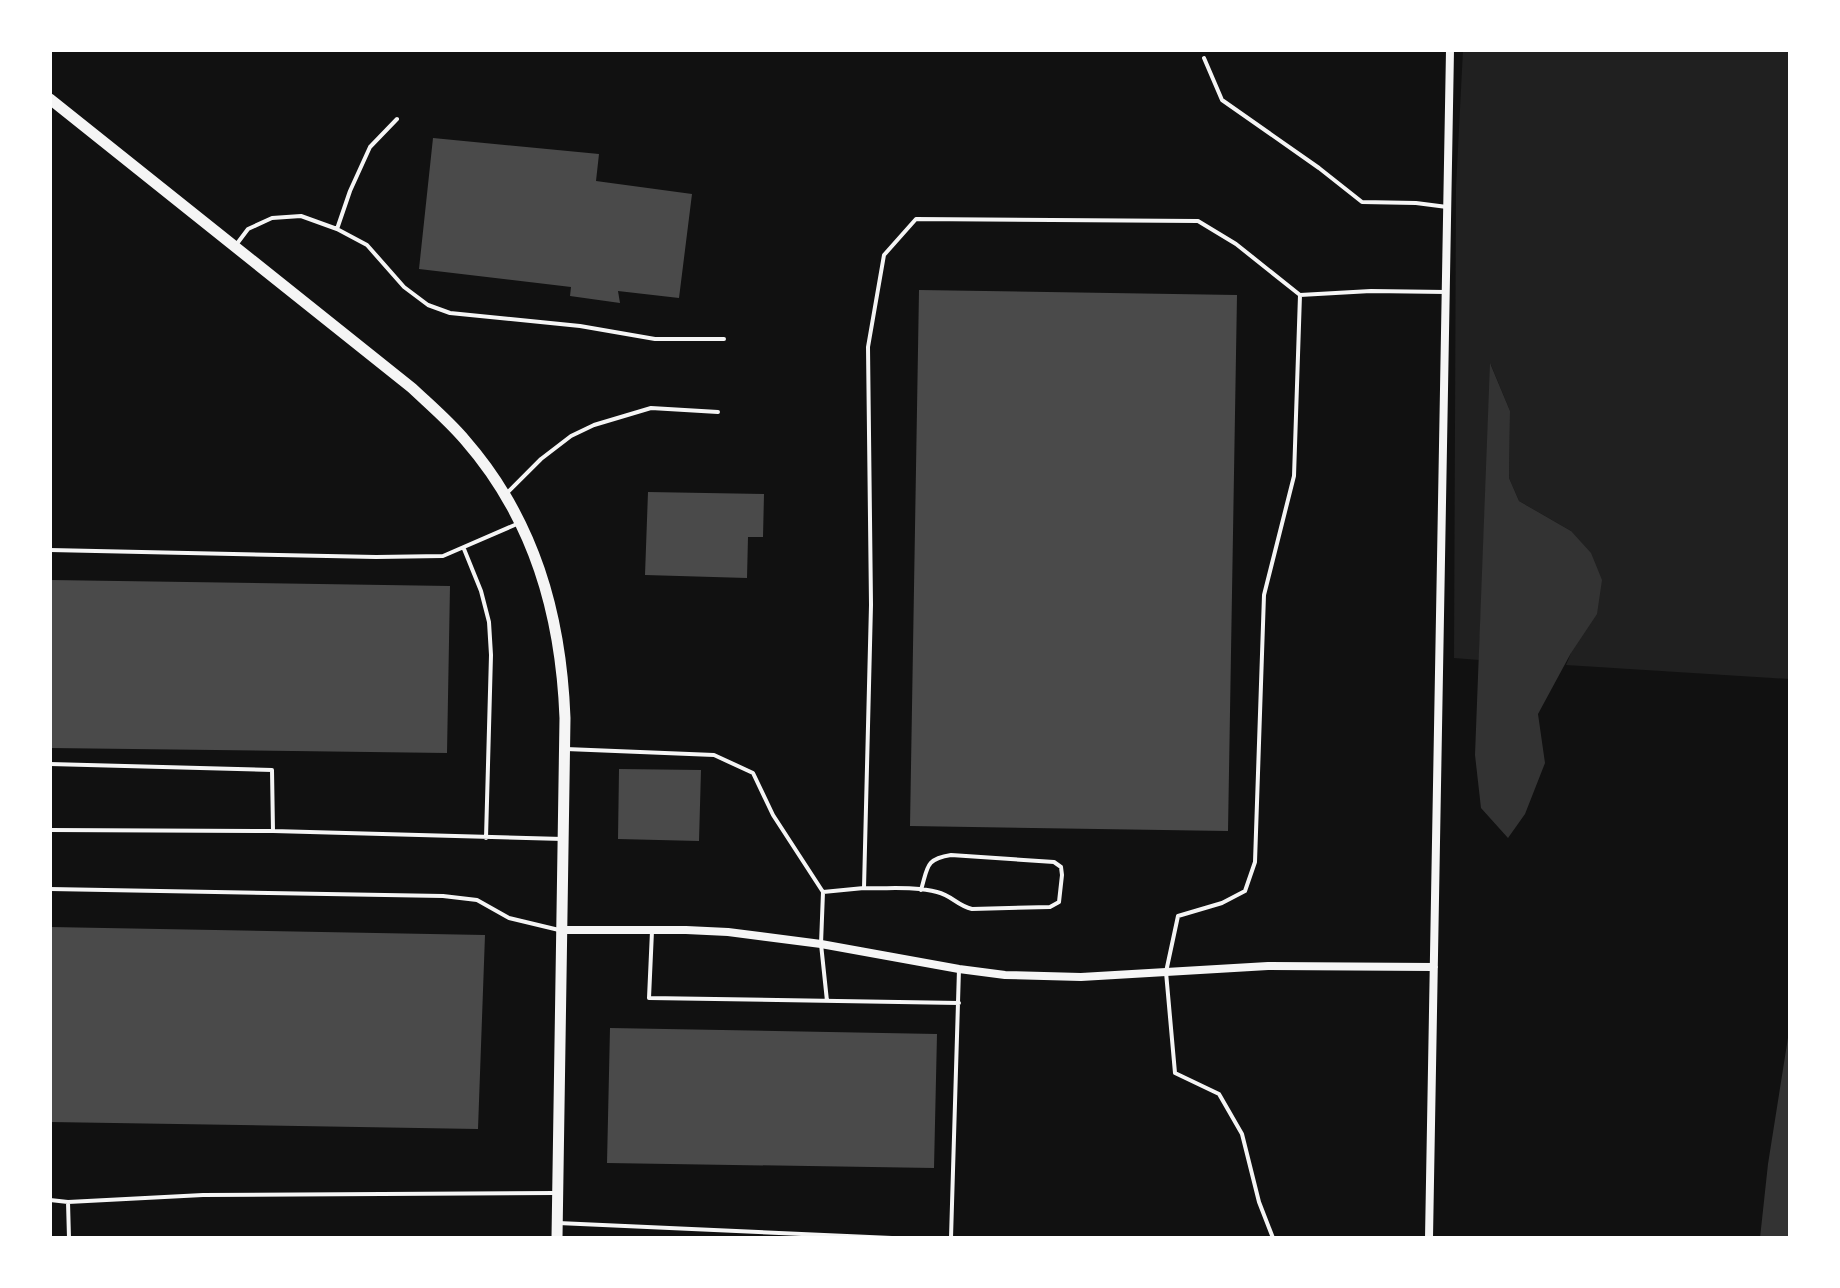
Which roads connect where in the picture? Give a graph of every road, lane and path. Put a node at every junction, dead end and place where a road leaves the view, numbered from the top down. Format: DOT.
graph roads {
  1 [pos="1450,50"];
  2 [pos="1204,58"];
  3 [pos="50,99"];
  4 [pos="397,119"];
  5 [pos="1447,207"];
  6 [pos="337,229"];
  7 [pos="234,246"];
  8 [pos="1446,292"];
  9 [pos="1300,295"];
  10 [pos="724,339"];
  11 [pos="718,412"];
  12 [pos="505,496"];
  13 [pos="520,523"];
  14 [pos="463,548"];
  15 [pos="50,550"];
  16 [pos="564,749"];
  17 [pos="50,764"];
  18 [pos="50,830"];
  19 [pos="273,831"];
  20 [pos="486,838"];
  21 [pos="563,839"];
  22 [pos="864,888"];
  23 [pos="50,889"];
  24 [pos="921,890"];
  25 [pos="823,892"];
  26 [pos="562,930"];
  27 [pos="652,931"];
  28 [pos="821,944"];
  29 [pos="1434,967"];
  30 [pos="959,969"];
  31 [pos="1166,972"];
  32 [pos="827,1001"];
  33 [pos="959,1003"];
  34 [pos="558,1193"];
  35 [pos="50,1200"];
  36 [pos="68,1202"];
  37 [pos="558,1223"];
  38 [pos="69,1238"];
  39 [pos="557,1238"];
  40 [pos="892,1238"];
  41 [pos="951,1238"];
  42 [pos="1273,1238"];
  43 [pos="1429,1238"];
  1 -- 5 [label="street"];
  2 -- 5 [label="lane"];
  3 -- 7 [label="street"];
  4 -- 6 [label="lane"];
  5 -- 8 [label="street"];
  6 -- 7 [label="lane"];
  6 -- 10 [label="lane"];
  7 -- 12 [label="street"];
  8 -- 9 [label="lane"];
  8 -- 29 [label="street"];
  9 -- 22 [label="lane"];
  9 -- 31 [label="lane"];
  11 -- 12 [label="lane"];
  12 -- 13 [label="street"];
  13 -- 14 [label="lane"];
  13 -- 16 [label="street"];
  14 -- 15 [label="lane"];
  14 -- 20 [label="lane"];
  16 -- 21 [label="street"];
  16 -- 25 [label="lane"];
  17 -- 19 [label="lane"];
  18 -- 19 [label="lane"];
  19 -- 20 [label="lane"];
  20 -- 21 [label="lane"];
  21 -- 26 [label="street"];
  22 -- 24 [label="lane"];
  22 -- 25 [label="lane"];
  23 -- 26 [label="lane"];
  24 -- 24 [label="lane"];
  25 -- 28 [label="lane"];
  26 -- 27 [label="street"];
  26 -- 34 [label="street"];
  27 -- 28 [label="street"];
  27 -- 32 [label="lane"];
  28 -- 30 [label="street"];
  28 -- 32 [label="lane"];
  29 -- 31 [label="street"];
  29 -- 43 [label="street"];
  30 -- 31 [label="street"];
  30 -- 33 [label="lane"];
  31 -- 42 [label="lane"];
  32 -- 33 [label="lane"];
  33 -- 41 [label="lane"];
  34 -- 36 [label="lane"];
  34 -- 37 [label="street"];
  35 -- 36 [label="lane"];
  36 -- 38 [label="lane"];
  37 -- 39 [label="street"];
  37 -- 40 [label="lane"];
}
